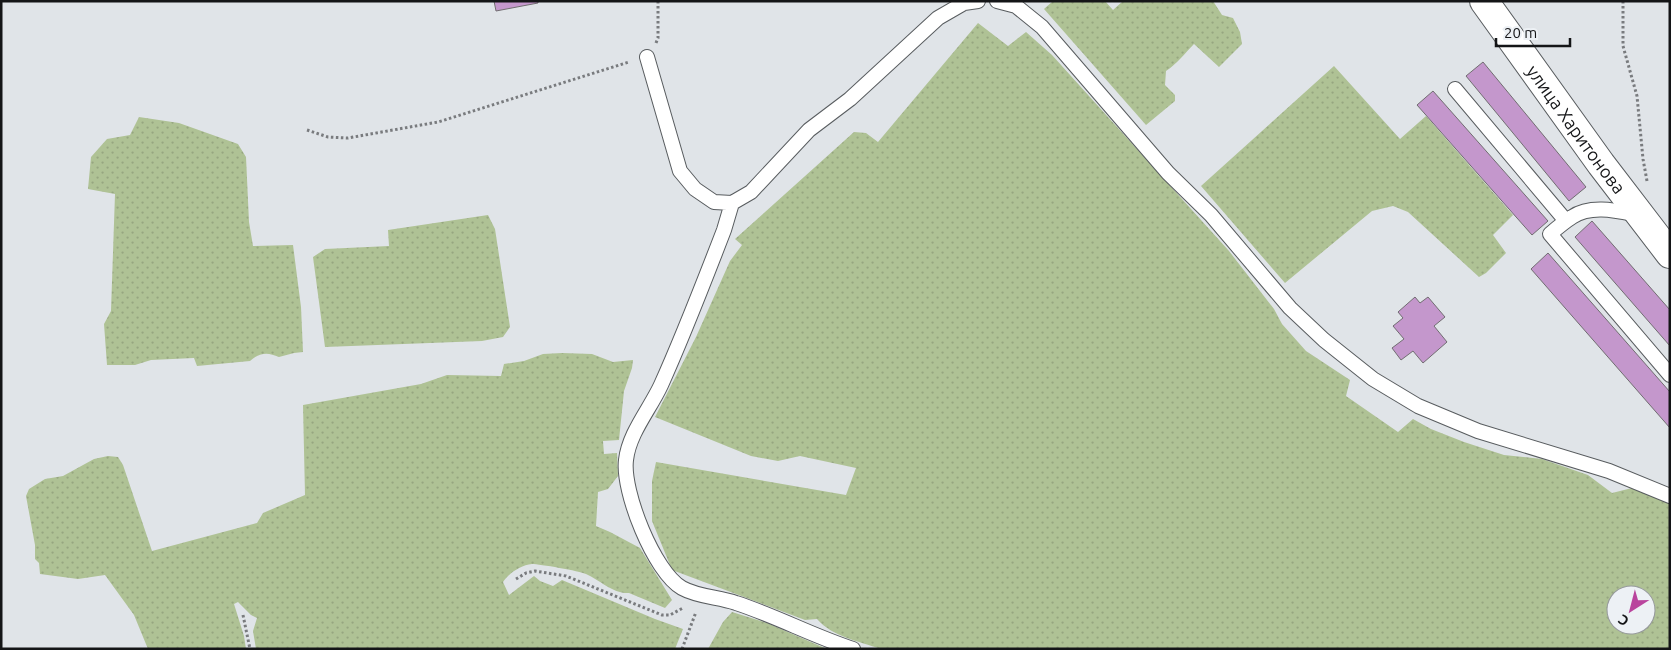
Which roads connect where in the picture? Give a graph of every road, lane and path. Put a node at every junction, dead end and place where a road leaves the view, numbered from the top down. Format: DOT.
graph roads {
  1 [pos="658,1"];
  2 [pos="978,1"];
  3 [pos="996,1"];
  4 [pos="1484,1"];
  5 [pos="1623,1"];
  6 [pos="647,57"];
  7 [pos="1455,89"];
  8 [pos="307,130"];
  9 [pos="732,204"];
  10 [pos="1640,215"];
  11 [pos="1566,221"];
  12 [pos="1670,254"];
  13 [pos="1670,375"];
  14 [pos="1670,496"];
  15 [pos="516,580"];
  16 [pos="702,595"];
  17 [pos="243,615"];
  18 [pos="250,649"];
  19 [pos="682,649"];
  20 [pos="853,649"];
  1 -- 6 [label="path"];
  2 -- 9 [label="lane"];
  3 -- 14 [label="lane"];
  4 -- 10 [label="street, улица Харитонова"];
  5 -- 10 [label="path"];
  6 -- 8 [label="path"];
  6 -- 9 [label="lane"];
  7 -- 11 [label="lane"];
  9 -- 16 [label="lane"];
  10 -- 11 [label="lane"];
  10 -- 12 [label="street, улица Харитонова"];
  11 -- 13 [label="lane"];
  15 -- 16 [label="path"];
  16 -- 19 [label="path"];
  16 -- 20 [label="lane"];
  17 -- 18 [label="path"];
}
